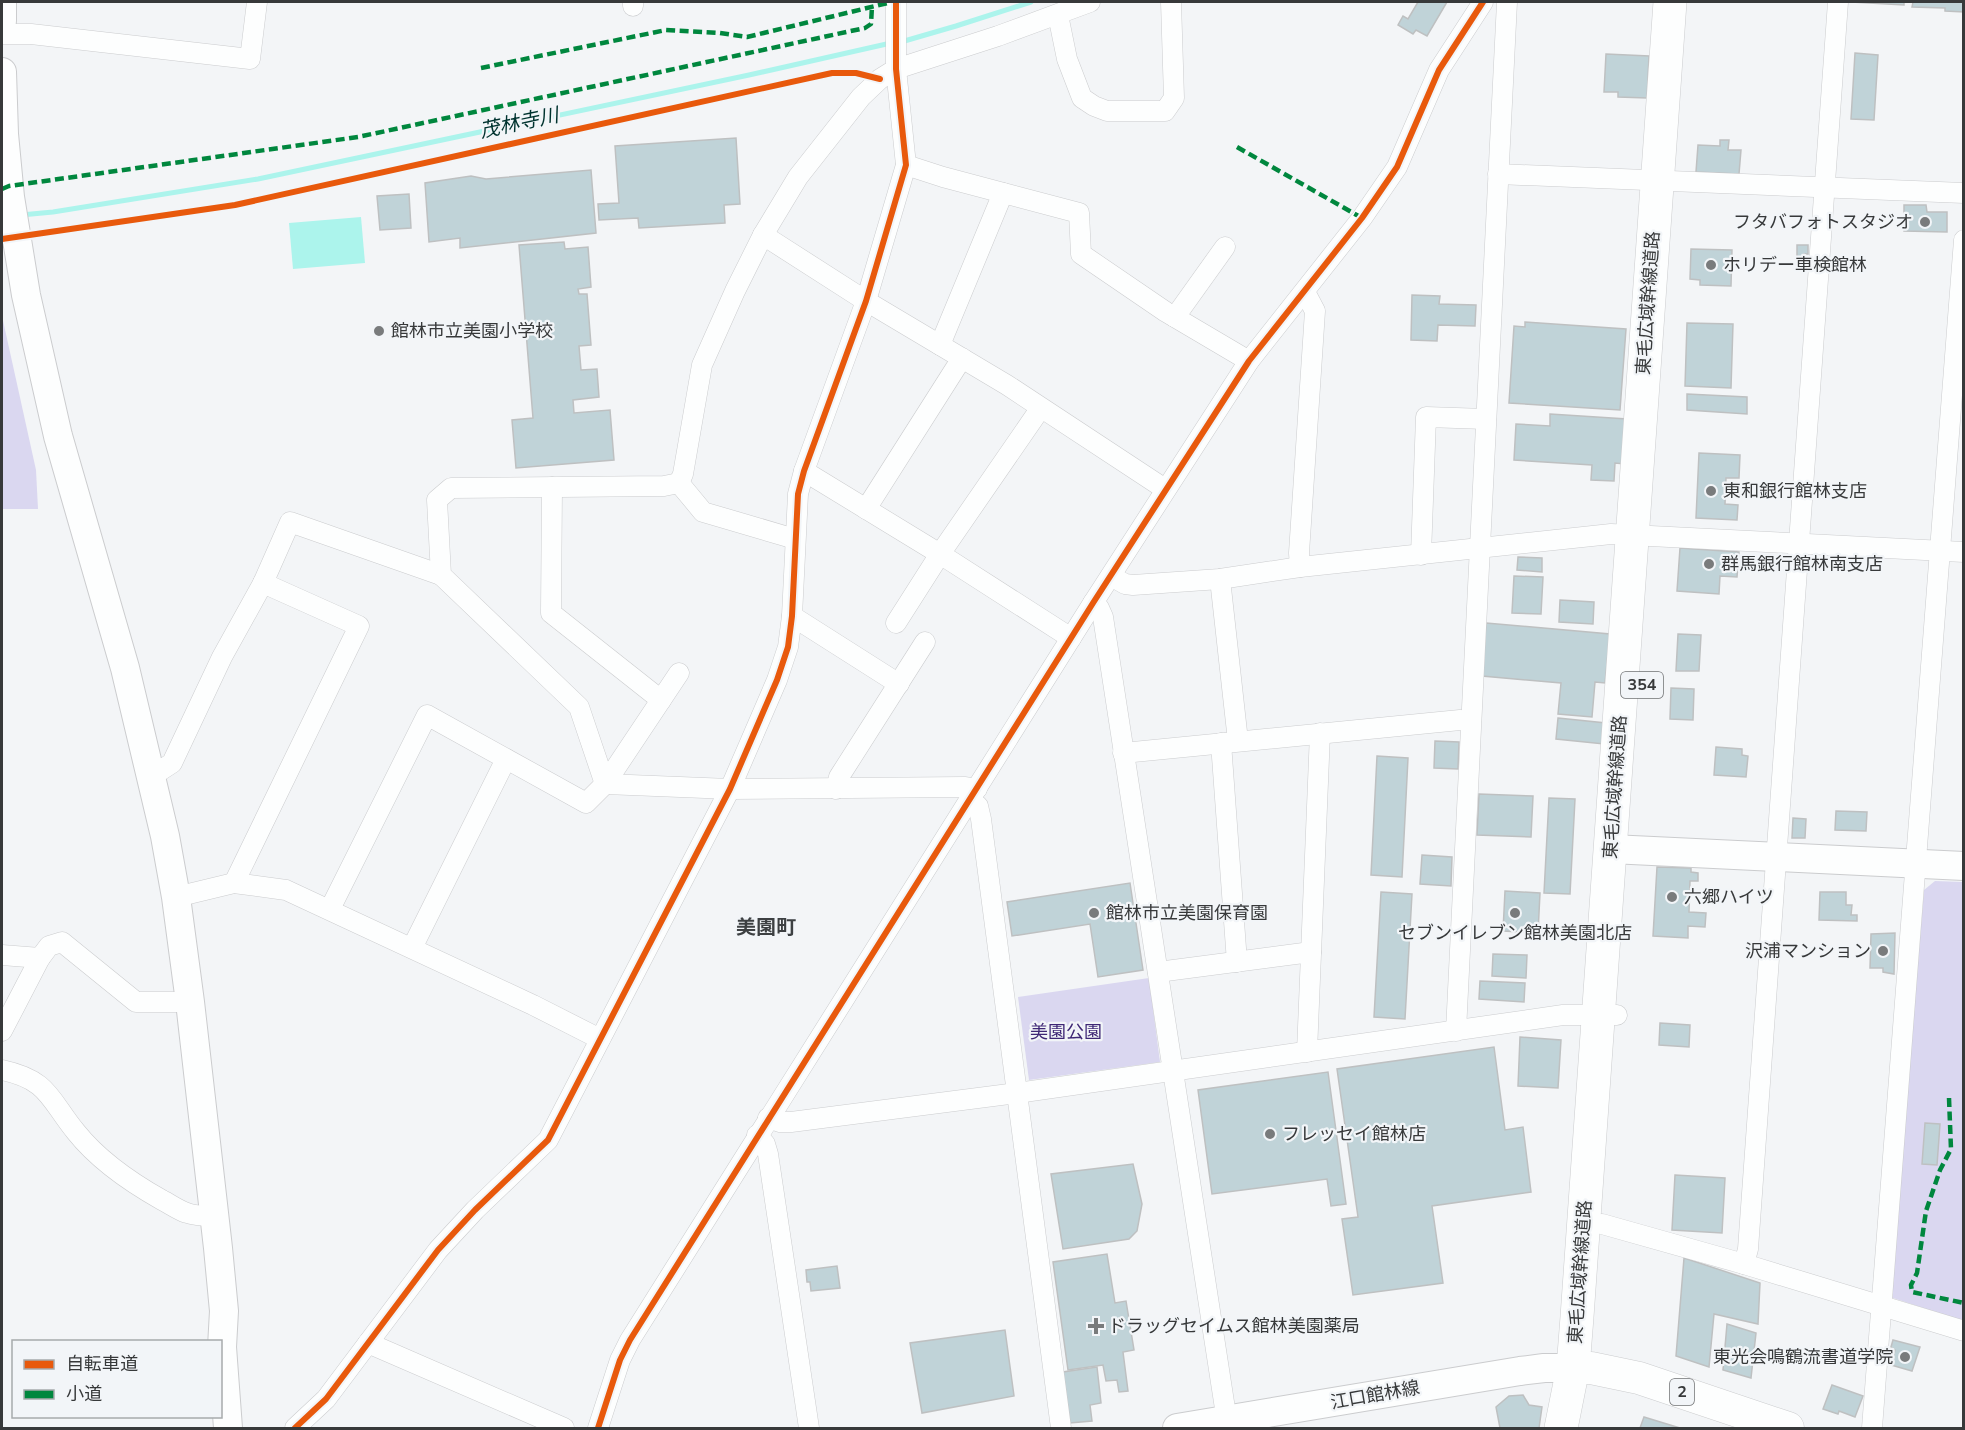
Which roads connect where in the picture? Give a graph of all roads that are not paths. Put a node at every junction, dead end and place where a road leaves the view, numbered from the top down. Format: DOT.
graph roads {
  1 [pos="2,2"];
  2 [pos="257,2"];
  3 [pos="896,2"];
  4 [pos="1090,2"];
  5 [pos="1171,2"];
  6 [pos="1483,2"];
  7 [pos="1507,2"];
  8 [pos="1670,2"];
  9 [pos="1688,2"];
  10 [pos="1838,2"];
  11 [pos="1059,15"];
  12 [pos="2,21"];
  13 [pos="2,34"];
  14 [pos="896,62"];
  15 [pos="2,72"];
  16 [pos="906,165"];
  17 [pos="1498,174"];
  18 [pos="1666,182"];
  19 [pos="1825,188"];
  20 [pos="1003,193"];
  21 [pos="1964,193"];
  22 [pos="763,235"];
  23 [pos="1964,240"];
  24 [pos="1225,247"];
  25 [pos="1962,285"];
  26 [pos="1305,291"];
  27 [pos="866,301"];
  28 [pos="1175,317"];
  29 [pos="940,345"];
  30 [pos="962,358"];
  31 [pos="1249,361"];
  32 [pos="1040,409"];
  33 [pos="1486,419"];
  34 [pos="804,471"];
  35 [pos="679,483"];
  36 [pos="552,487"];
  37 [pos="1165,489"];
  38 [pos="866,509"];
  39 [pos="1644,535"];
  40 [pos="795,539"];
  41 [pos="1799,544"];
  42 [pos="1480,549"];
  43 [pos="1940,551"];
  44 [pos="1964,552"];
  45 [pos="940,554"];
  46 [pos="1421,555"];
  47 [pos="1300,567"];
  48 [pos="441,575"];
  49 [pos="1111,576"];
  50 [pos="1220,579"];
  51 [pos="263,583"];
  52 [pos="1093,603"];
  53 [pos="792,616"];
  54 [pos="896,623"];
  55 [pos="1071,638"];
  56 [pos="926,642"];
  57 [pos="680,673"];
  58 [pos="899,684"];
  59 [pos="661,700"];
  60 [pos="1472,722"];
  61 [pos="1320,733"];
  62 [pos="1229,742"];
  63 [pos="1124,753"];
  64 [pos="506,759"];
  65 [pos="152,776"];
  66 [pos="605,784"];
  67 [pos="730,789"];
  68 [pos="836,789"];
  69 [pos="974,794"];
  70 [pos="1620,849"];
  71 [pos="1777,856"];
  72 [pos="1917,863"];
  73 [pos="1964,866"];
  74 [pos="234,883"];
  75 [pos="176,897"];
  76 [pos="330,909"];
  77 [pos="412,948"];
  78 [pos="1311,952"];
  79 [pos="2,955"];
  80 [pos="40,958"];
  81 [pos="1237,962"];
  82 [pos="1158,972"];
  83 [pos="190,1002"];
  84 [pos="1608,1015"];
  85 [pos="2,1031"];
  86 [pos="1456,1031"];
  87 [pos="600,1040"];
  88 [pos="1307,1052"];
  89 [pos="2,1070"];
  90 [pos="1174,1071"];
  91 [pos="1017,1093"];
  92 [pos="768,1118"];
  93 [pos="758,1135"];
  94 [pos="214,1215"];
  95 [pos="1602,1224"];
  96 [pos="1744,1264"];
  97 [pos="1882,1306"];
  98 [pos="224,1311"];
  99 [pos="1964,1331"];
  100 [pos="368,1343"];
  101 [pos="1582,1368"];
  102 [pos="1228,1424"];
  103 [pos="228,1428"];
  104 [pos="244,1428"];
  105 [pos="296,1428"];
  106 [pos="564,1428"];
  107 [pos="598,1428"];
  108 [pos="809,1428"];
  109 [pos="1061,1428"];
  110 [pos="1177,1428"];
  111 [pos="1561,1428"];
  112 [pos="1580,1428"];
  113 [pos="1788,1428"];
  114 [pos="1872,1428"];
  1 -- 12 [label="street"];
  2 -- 13 [label="street"];
  3 -- 14 [label="street"];
  4 -- 11 [label="street"];
  5 -- 11 [label="street"];
  6 -- 26 [label="street"];
  7 -- 17 [label="street"];
  8 -- 18 [label="highway, 東毛広域幹線道路 / 354"];
  9 -- 18 [label="highway, 東毛広域幹線道路 / 354"];
  10 -- 19 [label="street"];
  11 -- 14 [label="street"];
  14 -- 16 [label="street"];
  14 -- 22 [label="street"];
  15 -- 65 [label="street"];
  16 -- 20 [label="street"];
  16 -- 27 [label="street"];
  17 -- 18 [label="street"];
  17 -- 33 [label="street"];
  18 -- 19 [label="street"];
  18 -- 39 [label="highway, 東毛広域幹線道路 / 354"];
  19 -- 21 [label="street"];
  19 -- 41 [label="street"];
  20 -- 28 [label="street"];
  20 -- 29 [label="street"];
  22 -- 27 [label="street"];
  22 -- 35 [label="street"];
  23 -- 25 [label="street"];
  24 -- 28 [label="street"];
  25 -- 43 [label="street"];
  26 -- 31 [label="street"];
  26 -- 47 [label="street"];
  27 -- 29 [label="street"];
  27 -- 34 [label="street"];
  28 -- 31 [label="street"];
  29 -- 30 [label="street"];
  30 -- 32 [label="street"];
  30 -- 38 [label="street"];
  31 -- 37 [label="street"];
  32 -- 37 [label="street"];
  32 -- 45 [label="street"];
  33 -- 42 [label="street"];
  33 -- 46 [label="street"];
  34 -- 38 [label="street"];
  34 -- 40 [label="street"];
  35 -- 36 [label="street"];
  35 -- 40 [label="street"];
  36 -- 48 [label="street"];
  36 -- 59 [label="street"];
  37 -- 49 [label="street"];
  38 -- 45 [label="street"];
  39 -- 41 [label="street"];
  39 -- 42 [label="street"];
  39 -- 70 [label="highway, 東毛広域幹線道路 / 354"];
  40 -- 53 [label="street"];
  41 -- 43 [label="street"];
  41 -- 71 [label="street"];
  42 -- 46 [label="street"];
  42 -- 60 [label="street"];
  43 -- 44 [label="street"];
  43 -- 72 [label="street"];
  45 -- 54 [label="street"];
  45 -- 55 [label="street"];
  46 -- 47 [label="street"];
  47 -- 50 [label="street"];
  48 -- 51 [label="street"];
  48 -- 66 [label="street"];
  49 -- 50 [label="street"];
  49 -- 52 [label="street"];
  50 -- 62 [label="street"];
  51 -- 65 [label="street"];
  51 -- 74 [label="street"];
  52 -- 55 [label="street"];
  52 -- 63 [label="street"];
  53 -- 58 [label="street"];
  53 -- 67 [label="street"];
  55 -- 69 [label="street"];
  56 -- 58 [label="street"];
  57 -- 59 [label="street"];
  58 -- 68 [label="street"];
  59 -- 66 [label="street"];
  60 -- 61 [label="street"];
  60 -- 86 [label="street"];
  61 -- 62 [label="street"];
  61 -- 78 [label="street"];
  62 -- 63 [label="street"];
  62 -- 81 [label="street"];
  63 -- 82 [label="street"];
  64 -- 66 [label="street"];
  64 -- 76 [label="street"];
  64 -- 77 [label="street"];
  65 -- 75 [label="street"];
  66 -- 67 [label="street"];
  67 -- 68 [label="street"];
  67 -- 87 [label="street"];
  68 -- 69 [label="street"];
  69 -- 91 [label="street"];
  69 -- 92 [label="street"];
  70 -- 71 [label="street"];
  70 -- 84 [label="highway, 東毛広域幹線道路 / 354"];
  71 -- 72 [label="street"];
  71 -- 96 [label="street"];
  72 -- 73 [label="street"];
  72 -- 97 [label="street"];
  74 -- 75 [label="street"];
  74 -- 76 [label="street"];
  75 -- 83 [label="street"];
  76 -- 77 [label="street"];
  77 -- 87 [label="street"];
  78 -- 81 [label="street"];
  78 -- 88 [label="street"];
  79 -- 80 [label="street"];
  80 -- 83 [label="street"];
  80 -- 85 [label="street"];
  81 -- 82 [label="street"];
  82 -- 90 [label="street"];
  83 -- 94 [label="street"];
  84 -- 86 [label="street"];
  84 -- 95 [label="highway, 東毛広域幹線道路 / 354"];
  84 -- 101 [label="highway, 東毛広域幹線道路 / 354"];
  86 -- 88 [label="street"];
  87 -- 100 [label="street"];
  88 -- 90 [label="street"];
  89 -- 94 [label="street"];
  90 -- 91 [label="street"];
  90 -- 102 [label="street"];
  91 -- 92 [label="street"];
  91 -- 109 [label="street"];
  92 -- 93 [label="street"];
  93 -- 107 [label="street"];
  93 -- 108 [label="street"];
  94 -- 98 [label="street"];
  95 -- 96 [label="street"];
  95 -- 101 [label="highway, 東毛広域幹線道路 / 354"];
  96 -- 97 [label="street"];
  97 -- 99 [label="street"];
  97 -- 114 [label="street"];
  98 -- 103 [label="street"];
  98 -- 104 [label="street"];
  100 -- 105 [label="street"];
  100 -- 106 [label="street"];
  101 -- 102 [label="street, 江口館林線"];
  101 -- 111 [label="highway, 東毛広域幹線道路 / 354"];
  101 -- 112 [label="highway, 東毛広域幹線道路 / 354"];
  101 -- 113 [label="main road, 2"];
  102 -- 110 [label="street, 江口館林線"];
}
